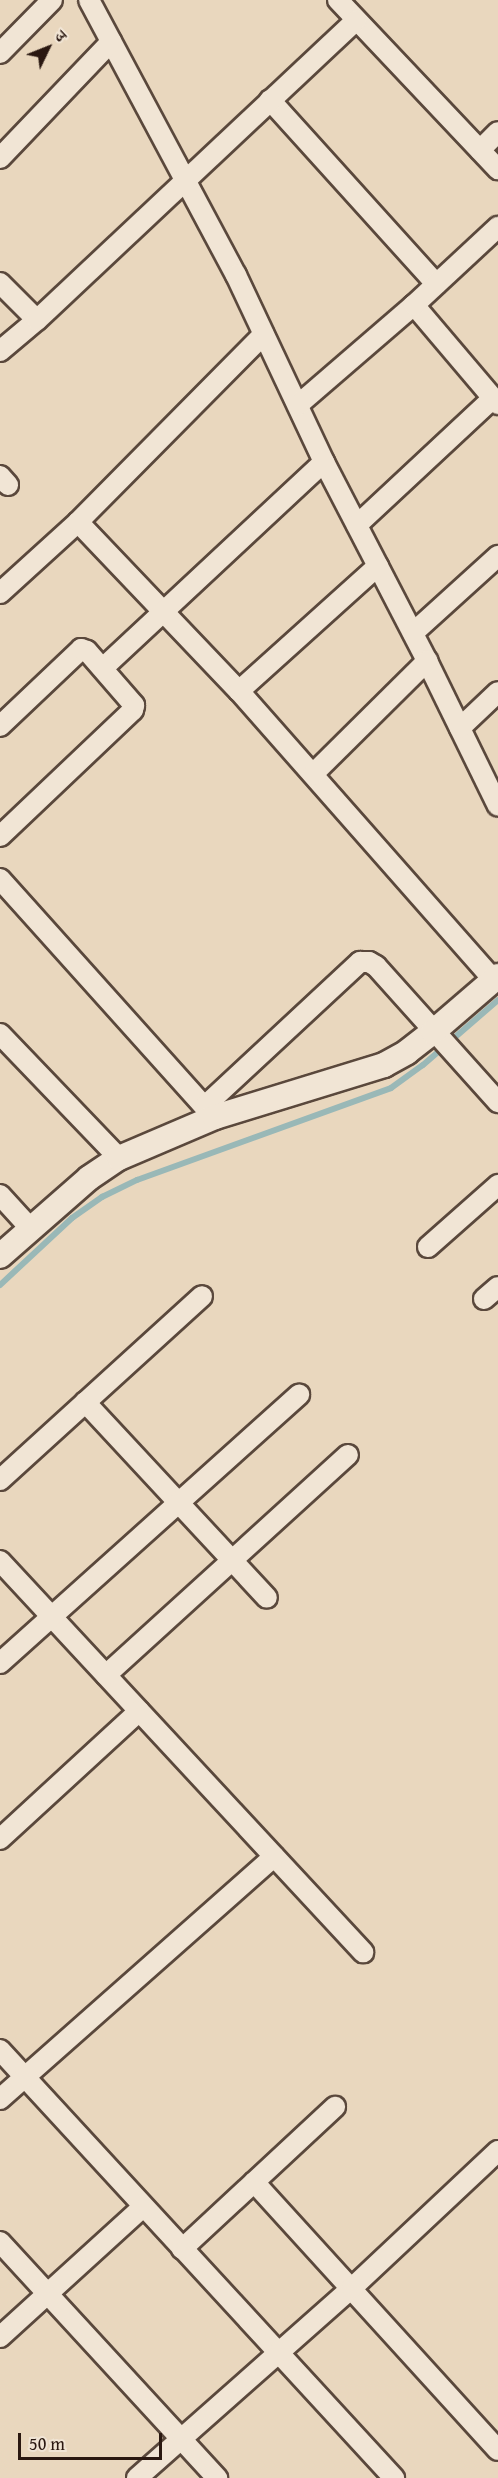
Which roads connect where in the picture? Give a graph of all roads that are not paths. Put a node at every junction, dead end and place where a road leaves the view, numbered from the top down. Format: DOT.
graph roads {
  1 [pos="52,0"];
  2 [pos="88,0"];
  3 [pos="338,0"];
  4 [pos="356,20"];
  5 [pos="111,42"];
  6 [pos="0,53"];
  7 [pos="270,100"];
  8 [pos="498,132"];
  9 [pos="480,150"];
  10 [pos="0,158"];
  11 [pos="498,170"];
  12 [pos="183,182"];
  13 [pos="498,227"];
  14 [pos="0,283"];
  15 [pos="436,284"];
  16 [pos="414,305"];
  17 [pos="37,320"];
  18 [pos="264,334"];
  19 [pos="0,351"];
  20 [pos="495,401"];
  21 [pos="297,405"];
  22 [pos="324,462"];
  23 [pos="78,522"];
  24 [pos="357,525"];
  25 [pos="498,556"];
  26 [pos="378,566"];
  27 [pos="0,593"];
  28 [pos="165,613"];
  29 [pos="413,633"];
  30 [pos="428,661"];
  31 [pos="103,668"];
  32 [pos="239,691"];
  33 [pos="498,692"];
  34 [pos="0,726"];
  35 [pos="460,728"];
  36 [pos="313,774"];
  37 [pos="498,806"];
  38 [pos="0,836"];
  39 [pos="0,879"];
  40 [pos="496,978"];
  41 [pos="433,1032"];
  42 [pos="0,1034"];
  43 [pos="498,1102"];
  44 [pos="210,1112"];
  45 [pos="119,1158"];
  46 [pos="498,1185"];
  47 [pos="0,1195"];
  48 [pos="31,1229"];
  49 [pos="428,1248"];
  50 [pos="0,1256"];
  51 [pos="202,1296"];
  52 [pos="299,1395"];
  53 [pos="85,1402"];
  54 [pos="348,1455"];
  55 [pos="0,1480"];
  56 [pos="177,1504"];
  57 [pos="0,1561"];
  58 [pos="232,1561"];
  59 [pos="267,1598"];
  60 [pos="51,1617"];
  61 [pos="0,1664"];
  62 [pos="105,1675"];
  63 [pos="139,1711"];
  64 [pos="0,1839"];
  65 [pos="274,1857"];
  66 [pos="363,1952"];
  67 [pos="0,2050"];
  68 [pos="24,2076"];
  69 [pos="0,2099"];
  70 [pos="335,2107"];
  71 [pos="498,2151"];
  72 [pos="254,2182"];
  73 [pos="143,2207"];
  74 [pos="0,2242"];
  75 [pos="182,2249"];
  76 [pos="352,2288"];
  77 [pos="48,2293"];
  78 [pos="0,2337"];
  79 [pos="278,2354"];
  80 [pos="181,2438"];
  81 [pos="498,2450"];
  82 [pos="137,2478"];
  83 [pos="217,2478"];
  84 [pos="394,2478"];
  1 -- 6 [label="street"];
  2 -- 5 [label="street"];
  3 -- 4 [label="street"];
  4 -- 7 [label="street"];
  4 -- 9 [label="street"];
  5 -- 10 [label="street"];
  5 -- 12 [label="street"];
  7 -- 12 [label="street"];
  7 -- 15 [label="street"];
  8 -- 9 [label="street"];
  9 -- 11 [label="street"];
  12 -- 17 [label="street"];
  12 -- 18 [label="street"];
  13 -- 15 [label="street"];
  14 -- 17 [label="street"];
  15 -- 16 [label="street"];
  16 -- 20 [label="street"];
  16 -- 21 [label="street"];
  17 -- 19 [label="street"];
  18 -- 21 [label="street"];
  18 -- 23 [label="street"];
  20 -- 24 [label="street"];
  21 -- 22 [label="street"];
  22 -- 24 [label="street"];
  22 -- 28 [label="street"];
  23 -- 27 [label="street"];
  23 -- 28 [label="street"];
  24 -- 26 [label="street"];
  25 -- 29 [label="street"];
  26 -- 29 [label="street"];
  26 -- 32 [label="street"];
  28 -- 31 [label="street"];
  28 -- 32 [label="street"];
  29 -- 30 [label="street"];
  30 -- 35 [label="street"];
  30 -- 36 [label="street"];
  31 -- 34 [label="street"];
  31 -- 38 [label="street"];
  32 -- 36 [label="street"];
  33 -- 35 [label="street"];
  35 -- 37 [label="street"];
  36 -- 40 [label="street"];
  39 -- 44 [label="street"];
  40 -- 41 [label="street"];
  41 -- 43 [label="street"];
  41 -- 44 [label="street"];
  41 -- 44 [label="street"];
  42 -- 45 [label="street"];
  44 -- 45 [label="street"];
  45 -- 48 [label="street"];
  46 -- 49 [label="street"];
  47 -- 48 [label="street"];
  48 -- 50 [label="street"];
  51 -- 53 [label="street"];
  52 -- 56 [label="street"];
  53 -- 55 [label="street"];
  53 -- 56 [label="street"];
  54 -- 58 [label="street"];
  56 -- 58 [label="street"];
  56 -- 60 [label="street"];
  57 -- 60 [label="street"];
  58 -- 59 [label="street"];
  58 -- 62 [label="street"];
  60 -- 61 [label="street"];
  60 -- 62 [label="street"];
  62 -- 63 [label="street"];
  63 -- 64 [label="street"];
  63 -- 65 [label="street"];
  65 -- 66 [label="street"];
  65 -- 68 [label="street"];
  67 -- 68 [label="street"];
  68 -- 69 [label="street"];
  68 -- 73 [label="street"];
  70 -- 72 [label="street"];
  71 -- 76 [label="street"];
  72 -- 75 [label="street"];
  72 -- 76 [label="street"];
  73 -- 75 [label="street"];
  73 -- 77 [label="street"];
  74 -- 77 [label="street"];
  75 -- 79 [label="street"];
  76 -- 79 [label="street"];
  76 -- 81 [label="street"];
  77 -- 78 [label="street"];
  77 -- 80 [label="street"];
  79 -- 80 [label="street"];
  79 -- 84 [label="street"];
  80 -- 82 [label="street"];
  80 -- 83 [label="street"];
}
